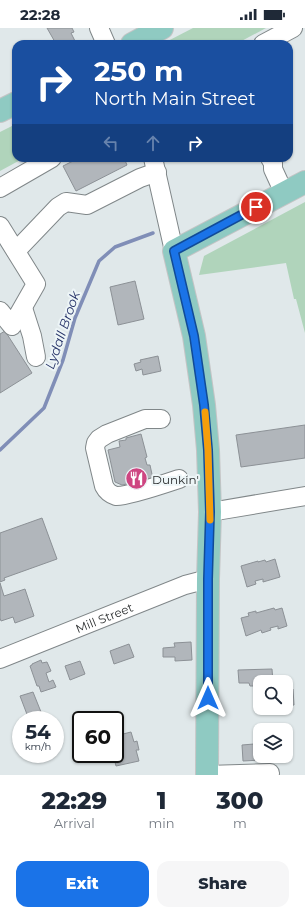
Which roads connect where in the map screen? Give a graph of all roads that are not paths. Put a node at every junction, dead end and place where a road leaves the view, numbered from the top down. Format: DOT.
graph roads {
  1 [pos="99,28"];
  2 [pos="162,28"];
  3 [pos="293,28"];
  4 [pos="104,40"];
  5 [pos="140,40"];
  6 [pos="270,40"];
  7 [pos="12,105"];
  8 [pos="0,111"];
  9 [pos="45,162"];
  10 [pos="268,162"];
  11 [pos="155,165"];
  12 [pos="305,182"];
  13 [pos="0,188"];
  14 [pos="284,193"];
  15 [pos="0,226"];
  16 [pos="174,251"];
  17 [pos="16,252"];
  18 [pos="22,308"];
  19 [pos="0,311"];
  20 [pos="36,357"];
  21 [pos="156,419"];
  22 [pos="179,479"];
  23 [pos="305,496"];
  24 [pos="210,512"];
  25 [pos="208,579"];
  26 [pos="0,659"];
  27 [pos="270,773"];
  28 [pos="207,775"];
  1 -- 4 [label="street"];
  2 -- 5 [label="main road"];
  3 -- 6 [label="street"];
  7 -- 8 [label="main road"];
  9 -- 13 [label="street"];
  10 -- 14 [label="street"];
  11 -- 16 [label="street"];
  11 -- 17 [label="street"];
  12 -- 14 [label="main road"];
  14 -- 16 [label="main road"];
  15 -- 17 [label="street"];
  16 -- 24 [label="main road"];
  17 -- 18 [label="street"];
  18 -- 19 [label="street"];
  18 -- 20 [label="street"];
  21 -- 22 [label="street"];
  23 -- 24 [label="street"];
  24 -- 25 [label="main road"];
  25 -- 26 [label="street, Mill Street"];
  25 -- 28 [label="main road"];
  27 -- 28 [label="street"];
}
